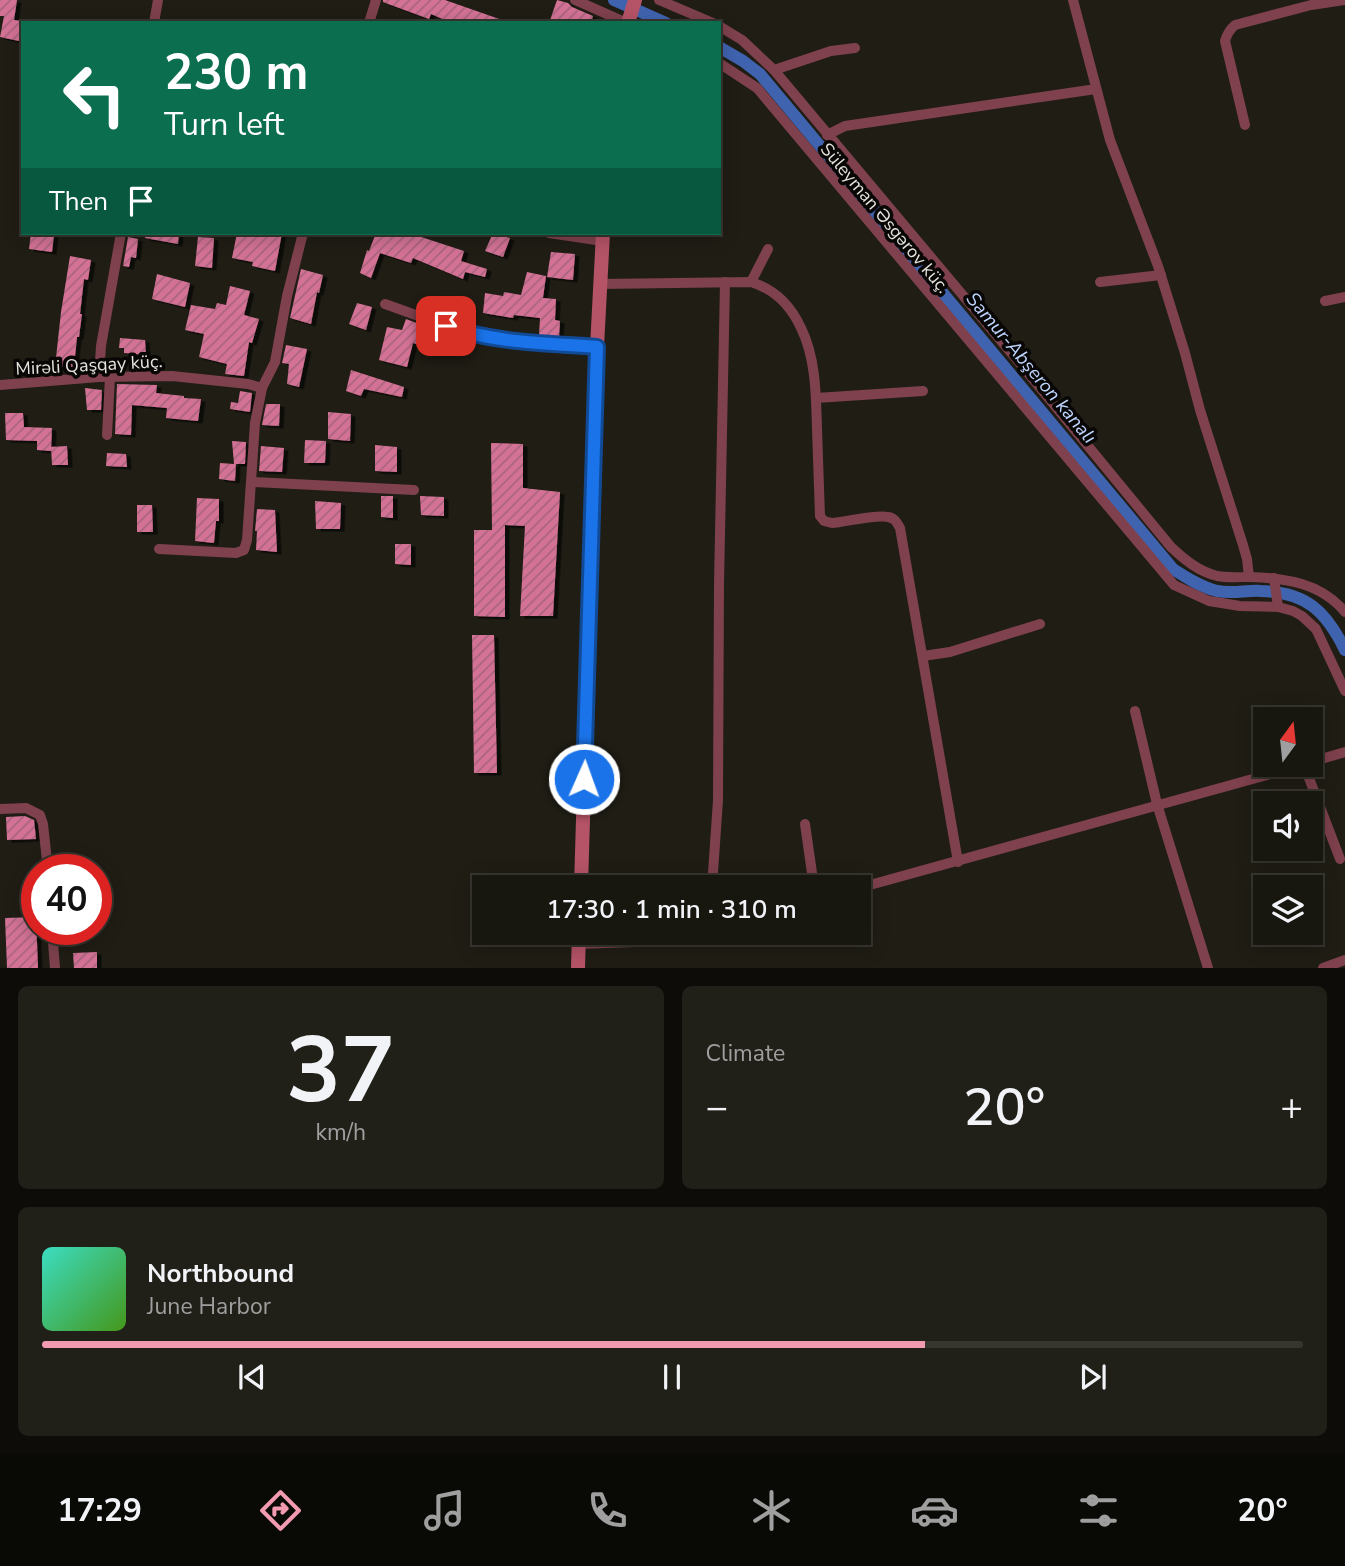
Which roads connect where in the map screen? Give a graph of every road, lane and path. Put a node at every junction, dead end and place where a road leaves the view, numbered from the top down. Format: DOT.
graph roads {
  1 [pos="158,0"];
  2 [pos="376,0"];
  3 [pos="575,0"];
  4 [pos="635,0"];
  5 [pos="659,0"];
  6 [pos="1073,0"];
  7 [pos="1345,1"];
  8 [pos="154,21"];
  9 [pos="370,21"];
  10 [pos="622,21"];
  11 [pos="628,21"];
  12 [pos="708,21"];
  13 [pos="721,27"];
  14 [pos="855,48"];
  15 [pos="721,64"];
  16 [pos="774,71"];
  17 [pos="1096,89"];
  18 [pos="1245,125"];
  19 [pos="827,135"];
  20 [pos="121,235"];
  21 [pos="302,235"];
  22 [pos="576,235"];
  23 [pos="603,237"];
  24 [pos="768,249"];
  25 [pos="1161,275"];
  26 [pos="725,282"];
  27 [pos="751,282"];
  28 [pos="1100,282"];
  29 [pos="600,284"];
  30 [pos="1345,297"];
  31 [pos="1325,301"];
  32 [pos="385,304"];
  33 [pos="597,347"];
  34 [pos="104,377"];
  35 [pos="0,385"];
  36 [pos="262,388"];
  37 [pos="923,391"];
  38 [pos="816,398"];
  39 [pos="107,435"];
  40 [pos="252,482"];
  41 [pos="414,490"];
  42 [pos="159,548"];
  43 [pos="1249,577"];
  44 [pos="1274,578"];
  45 [pos="1278,607"];
  46 [pos="1345,612"];
  47 [pos="1040,624"];
  48 [pos="923,656"];
  49 [pos="1345,691"];
  50 [pos="1135,710"];
  51 [pos="1345,752"];
  52 [pos="1323,758"];
  53 [pos="1258,777"];
  54 [pos="1308,777"];
  55 [pos="1157,804"];
  56 [pos="0,809"];
  57 [pos="804,824"];
  58 [pos="46,854"];
  59 [pos="1340,859"];
  60 [pos="958,862"];
  61 [pos="581,875"];
  62 [pos="713,875"];
  63 [pos="812,875"];
  64 [pos="871,885"];
  65 [pos="53,945"];
  66 [pos="579,945"];
  67 [pos="1345,960"];
  68 [pos="55,968"];
  69 [pos="578,968"];
  70 [pos="1208,968"];
  71 [pos="1323,968"];
  1 -- 8 [label="street"];
  2 -- 9 [label="street"];
  3 -- 10 [label="street"];
  4 -- 11 [label="street"];
  5 -- 12 [label="street"];
  6 -- 17 [label="street"];
  7 -- 18 [label="street"];
  13 -- 16 [label="street, Süleyman Əsgərov küç."];
  14 -- 16 [label="street"];
  15 -- 45 [label="street, Süleyman Əsgərov küç."];
  16 -- 19 [label="street, Süleyman Əsgərov küç."];
  17 -- 19 [label="street"];
  17 -- 25 [label="street"];
  19 -- 43 [label="street, Süleyman Əsgərov küç."];
  20 -- 34 [label="street"];
  21 -- 36 [label="street"];
  22 -- 23 [label="street"];
  23 -- 29 [label="street"];
  24 -- 27 [label="street"];
  25 -- 28 [label="street"];
  25 -- 43 [label="street"];
  26 -- 27 [label="street"];
  26 -- 29 [label="street"];
  26 -- 62 [label="street"];
  27 -- 38 [label="street"];
  29 -- 33 [label="street"];
  30 -- 31 [label="street"];
  32 -- 33 [label="street"];
  33 -- 61 [label="street"];
  34 -- 35 [label="street, Mirəli Qaşqay küç."];
  34 -- 36 [label="street, Mirəli Qaşqay küç."];
  34 -- 39 [label="street"];
  36 -- 40 [label="street"];
  37 -- 38 [label="street"];
  38 -- 48 [label="street"];
  40 -- 41 [label="street"];
  40 -- 42 [label="street"];
  43 -- 44 [label="street, Süleyman Əsgərov küç."];
  44 -- 45 [label="street"];
  44 -- 46 [label="street, Süleyman Əsgərov küç."];
  45 -- 49 [label="street, Süleyman Əsgərov küç."];
  47 -- 48 [label="street"];
  48 -- 60 [label="street"];
  50 -- 55 [label="street"];
  51 -- 52 [label="street"];
  53 -- 55 [label="street"];
  54 -- 59 [label="street"];
  55 -- 60 [label="street"];
  55 -- 70 [label="street"];
  56 -- 58 [label="street"];
  57 -- 63 [label="street"];
  60 -- 64 [label="street"];
  65 -- 68 [label="street"];
  66 -- 69 [label="street"];
  67 -- 71 [label="street"];
}
